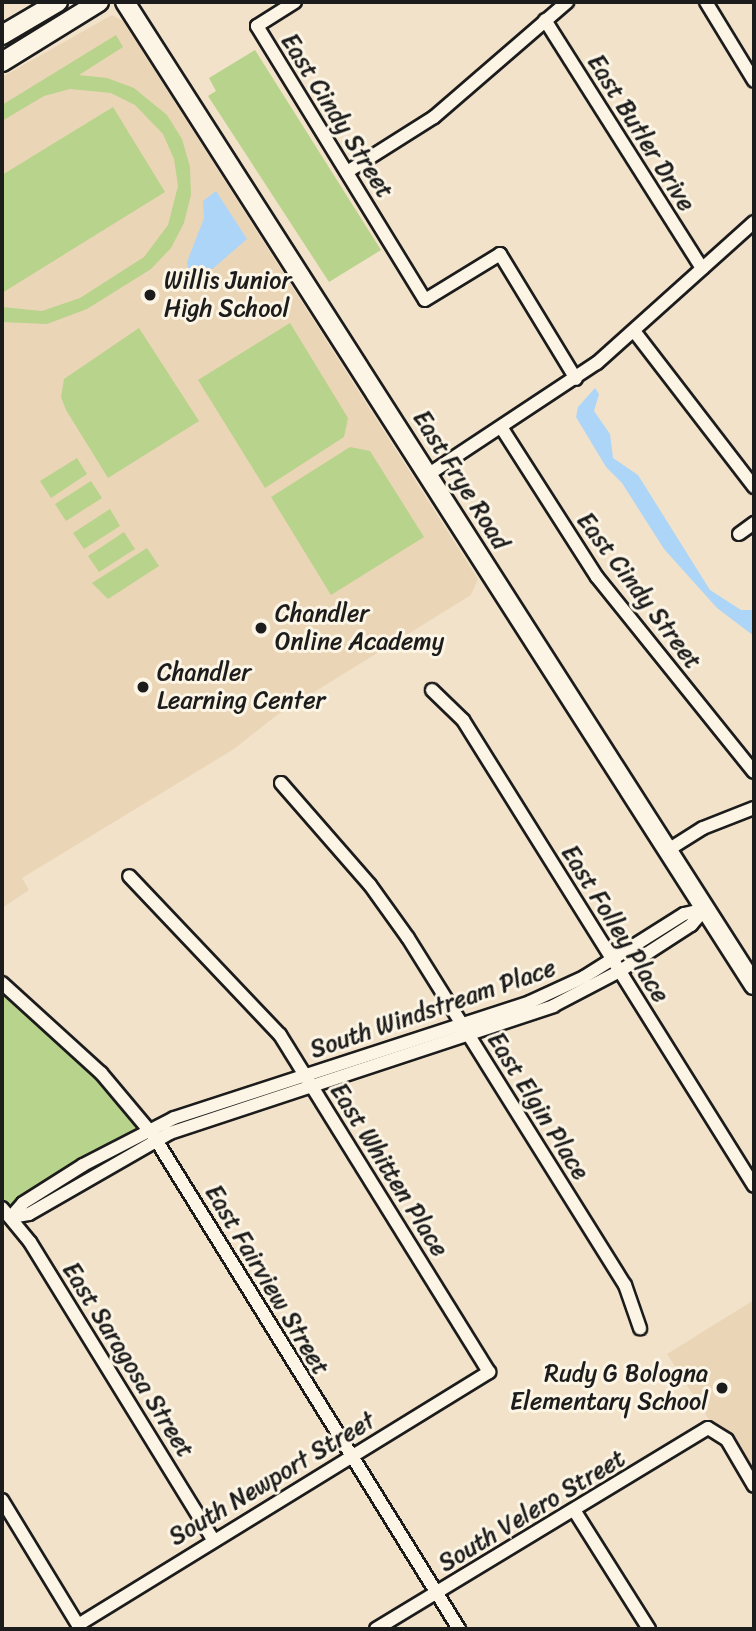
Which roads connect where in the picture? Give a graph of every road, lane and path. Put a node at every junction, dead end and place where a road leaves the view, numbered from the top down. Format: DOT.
graph roads {
  1 [pos="58,2"];
  2 [pos="99,2"];
  3 [pos="125,2"];
  4 [pos="295,2"];
  5 [pos="566,2"];
  6 [pos="706,2"];
  7 [pos="545,20"];
  8 [pos="2,35"];
  9 [pos="2,62"];
  10 [pos="754,81"];
  11 [pos="347,172"];
  12 [pos="754,222"];
  13 [pos="702,268"];
  14 [pos="634,331"];
  15 [pos="576,379"];
  16 [pos="501,428"];
  17 [pos="429,474"];
  18 [pos="754,486"];
  19 [pos="754,523"];
  20 [pos="739,534"];
  21 [pos="432,690"];
  22 [pos="754,772"];
  23 [pos="281,783"];
  24 [pos="754,808"];
  25 [pos="668,850"];
  26 [pos="129,876"];
  27 [pos="705,909"];
  28 [pos="612,959"];
  29 [pos="620,971"];
  30 [pos="2,983"];
  31 [pos="754,985"];
  32 [pos="466,1030"];
  33 [pos="308,1081"];
  34 [pos="153,1134"];
  35 [pos="754,1186"];
  36 [pos="6,1212"];
  37 [pos="640,1328"];
  38 [pos="489,1372"];
  39 [pos="350,1457"];
  40 [pos="754,1486"];
  41 [pos="2,1500"];
  42 [pos="574,1510"];
  43 [pos="213,1539"];
  44 [pos="436,1593"];
  45 [pos="376,1629"];
  46 [pos="459,1629"];
  47 [pos="649,1629"];
  1 -- 8 [label="street"];
  2 -- 9 [label="street"];
  3 -- 17 [label="street, East Frye Road"];
  4 -- 11 [label="street, East Cindy Street"];
  5 -- 7 [label="street"];
  6 -- 10 [label="street"];
  7 -- 11 [label="street"];
  7 -- 13 [label="street, East Butler Drive"];
  11 -- 15 [label="street, East Cindy Street"];
  12 -- 13 [label="street"];
  13 -- 14 [label="street"];
  14 -- 15 [label="street"];
  14 -- 18 [label="street"];
  15 -- 16 [label="street"];
  16 -- 17 [label="street"];
  16 -- 22 [label="street, East Cindy Street"];
  17 -- 25 [label="street, East Frye Road"];
  19 -- 20 [label="street"];
  21 -- 28 [label="street, East Folley Place"];
  23 -- 32 [label="street, East Elgin Place"];
  24 -- 25 [label="street"];
  25 -- 27 [label="street, East Frye Road"];
  26 -- 33 [label="street, East Whitten Place"];
  27 -- 28 [label="street, South Windstream Place"];
  27 -- 29 [label="street, South Windstream Place"];
  27 -- 31 [label="street, East Frye Road"];
  28 -- 29 [label="street, East Folley Place"];
  28 -- 32 [label="street, South Windstream Place"];
  29 -- 32 [label="street, South Windstream Place"];
  29 -- 35 [label="street, East Folley Place"];
  30 -- 34 [label="street, East Fairview Street"];
  32 -- 33 [label="street, South Windstream Place"];
  32 -- 37 [label="street, East Elgin Place"];
  33 -- 34 [label="street, South Windstream Place"];
  33 -- 38 [label="street, East Whitten Place"];
  34 -- 36 [label="street, South Windstream Place"];
  34 -- 39 [label="street, East Fairview Street"];
  36 -- 43 [label="street, East Saragosa Street"];
  38 -- 39 [label="street, South Newport Street"];
  39 -- 43 [label="street, South Newport Street"];
  39 -- 44 [label="street, East Fairview Street"];
  40 -- 42 [label="street, South Velero Street"];
  41 -- 43 [label="street, South Newport Street"];
  42 -- 44 [label="street, South Velero Street"];
  42 -- 47 [label="street"];
  44 -- 45 [label="street, South Velero Street"];
  44 -- 46 [label="street, East Fairview Street"];
}
